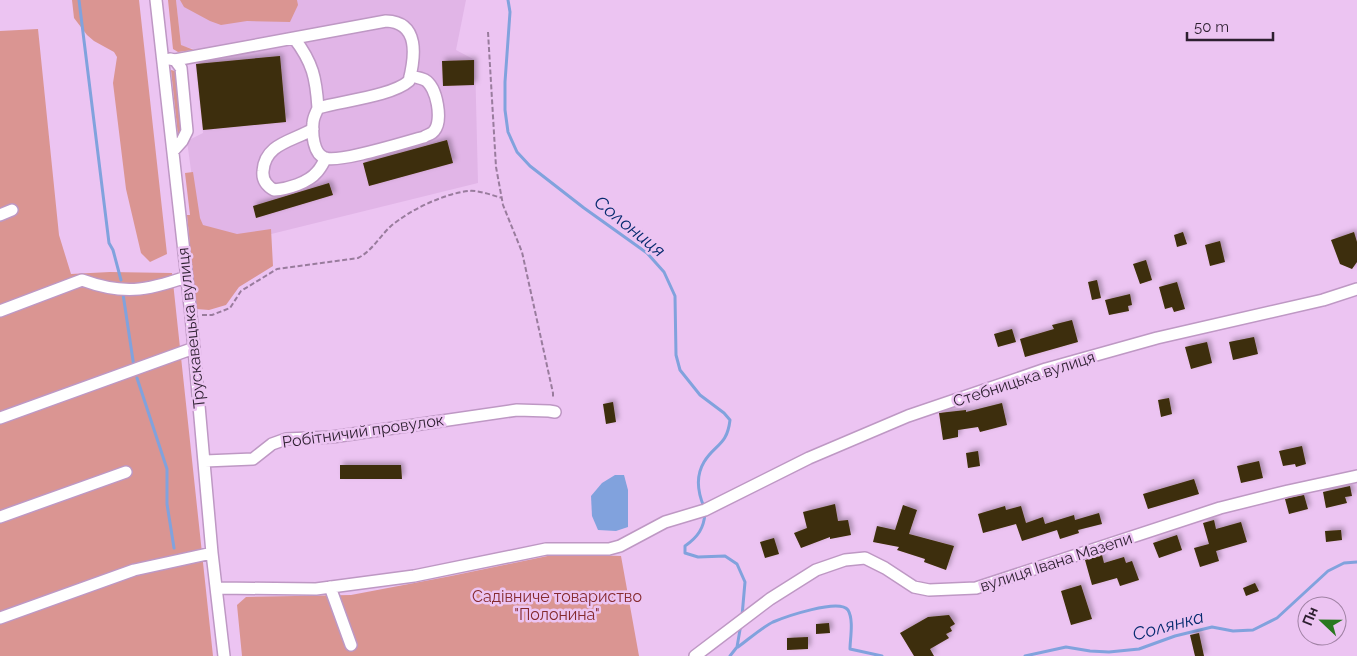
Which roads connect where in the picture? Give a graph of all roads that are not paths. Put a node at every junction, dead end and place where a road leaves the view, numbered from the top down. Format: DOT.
graph roads {
  1 [pos="156,0"];
  2 [pos="294,38"];
  3 [pos="162,56"];
  4 [pos="175,60"];
  5 [pos="410,76"];
  6 [pos="318,108"];
  7 [pos="313,129"];
  8 [pos="173,151"];
  9 [pos="326,158"];
  10 [pos="12,210"];
  11 [pos="0,215"];
  12 [pos="186,277"];
  13 [pos="1357,289"];
  14 [pos="0,311"];
  15 [pos="194,348"];
  16 [pos="552,412"];
  17 [pos="0,418"];
  18 [pos="205,461"];
  19 [pos="126,472"];
  20 [pos="1357,476"];
  21 [pos="0,517"];
  22 [pos="212,553"];
  23 [pos="217,588"];
  24 [pos="330,588"];
  25 [pos="0,618"];
  26 [pos="351,645"];
  27 [pos="224,656"];
  28 [pos="695,656"];
  1 -- 3 [label="street, Трускавецька вулиця"];
  2 -- 4 [label="street"];
  2 -- 5 [label="street"];
  2 -- 6 [label="street"];
  3 -- 4 [label="street"];
  3 -- 8 [label="street, Трускавецька вулиця"];
  4 -- 8 [label="street"];
  5 -- 6 [label="street"];
  5 -- 9 [label="street"];
  6 -- 7 [label="street"];
  7 -- 9 [label="street"];
  7 -- 9 [label="street"];
  8 -- 12 [label="street, Трускавецька вулиця"];
  10 -- 11 [label="street"];
  12 -- 14 [label="street"];
  12 -- 15 [label="street, Трускавецька вулиця"];
  13 -- 24 [label="street, Стебницька вулиця"];
  15 -- 17 [label="street"];
  15 -- 18 [label="street, Трускавецька вулиця"];
  16 -- 18 [label="street, Робітничий провулок"];
  18 -- 22 [label="street, Трускавецька вулиця"];
  19 -- 21 [label="street"];
  20 -- 28 [label="street, вулиця Івана Мазепи"];
  22 -- 23 [label="street, Трускавецька вулиця"];
  22 -- 25 [label="street"];
  23 -- 24 [label="street, Стебницька вулиця"];
  23 -- 27 [label="street, Трускавецька вулиця"];
  24 -- 26 [label="street"];
}
